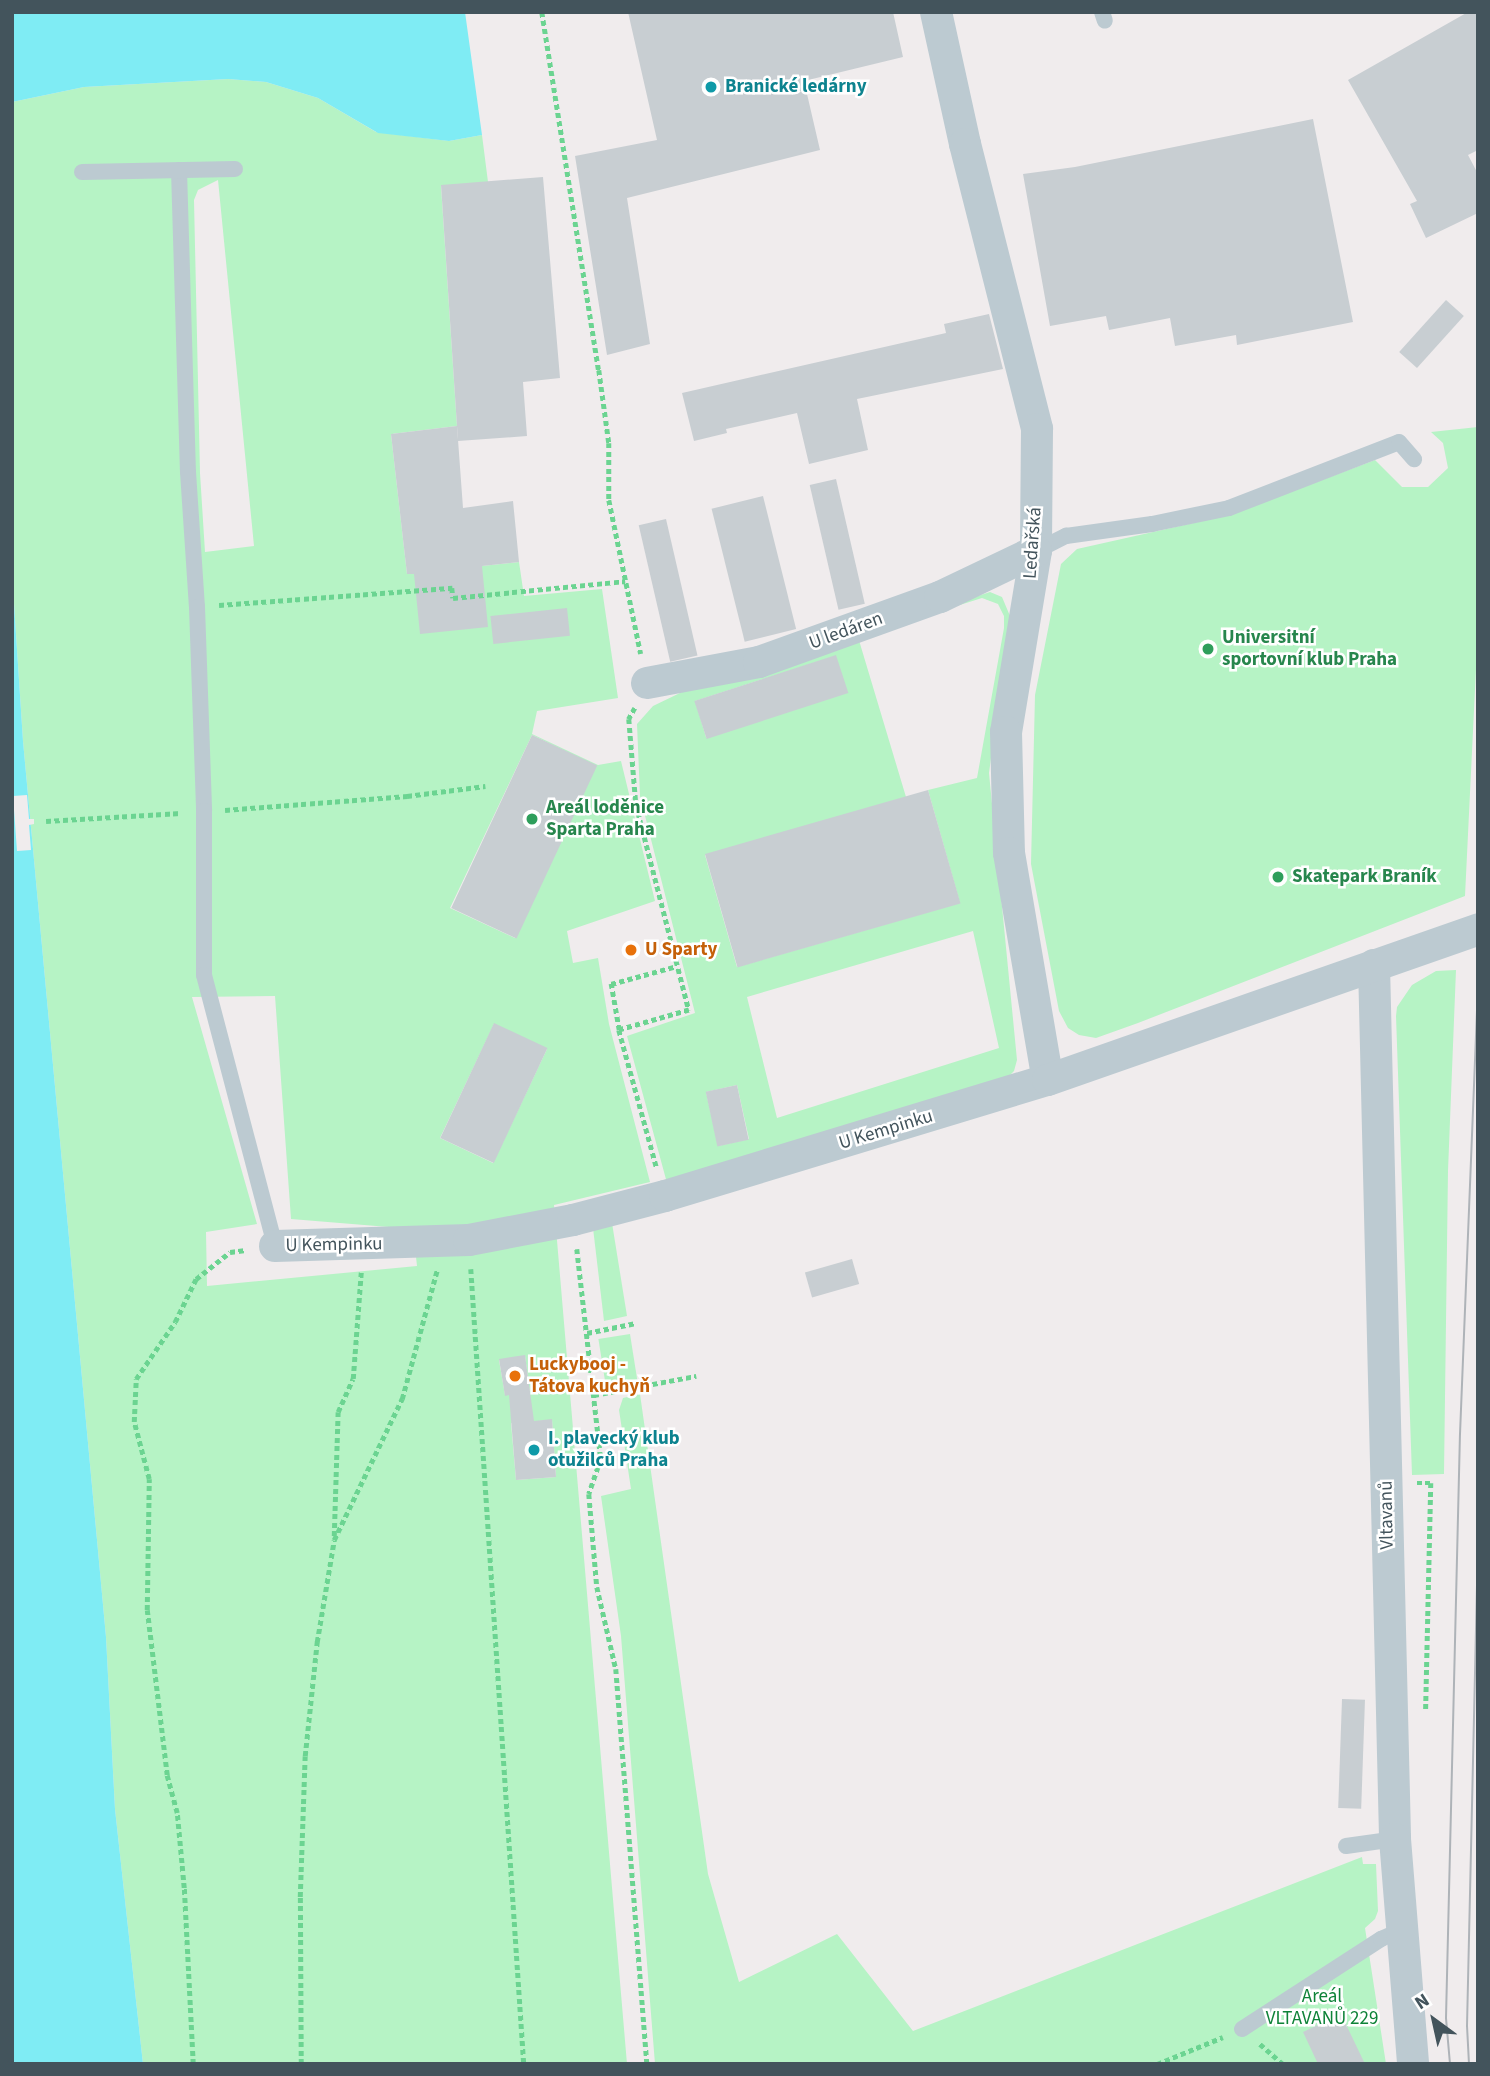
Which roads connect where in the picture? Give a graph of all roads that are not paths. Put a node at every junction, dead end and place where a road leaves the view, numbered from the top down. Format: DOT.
graph roads {
  1 [pos="936,12"];
  2 [pos="236,169"];
  3 [pos="179,170"];
  4 [pos="82,172"];
  5 [pos="1414,459"];
  6 [pos="1036,551"];
  7 [pos="647,683"];
  8 [pos="1478,929"];
  9 [pos="1374,965"];
  10 [pos="1048,1080"];
  11 [pos="275,1247"];
  12 [pos="1395,1839"];
  13 [pos="1346,1846"];
  14 [pos="1403,1929"];
  15 [pos="1242,2029"];
  16 [pos="1413,2064"];
  1 -- 6 [label="street, Ledařská"];
  2 -- 3 [label="lane"];
  3 -- 4 [label="lane"];
  3 -- 11 [label="lane"];
  5 -- 6 [label="lane"];
  6 -- 7 [label="street, U ledáren"];
  6 -- 10 [label="street, Ledařská"];
  8 -- 9 [label="street, U Kempinku"];
  9 -- 10 [label="street, U Kempinku"];
  9 -- 12 [label="street, Vltavanů"];
  10 -- 11 [label="street, U Kempinku"];
  12 -- 13 [label="lane"];
  12 -- 14 [label="street, Vltavanů"];
  14 -- 15 [label="lane"];
  14 -- 16 [label="street, Vltavanů"];
}
